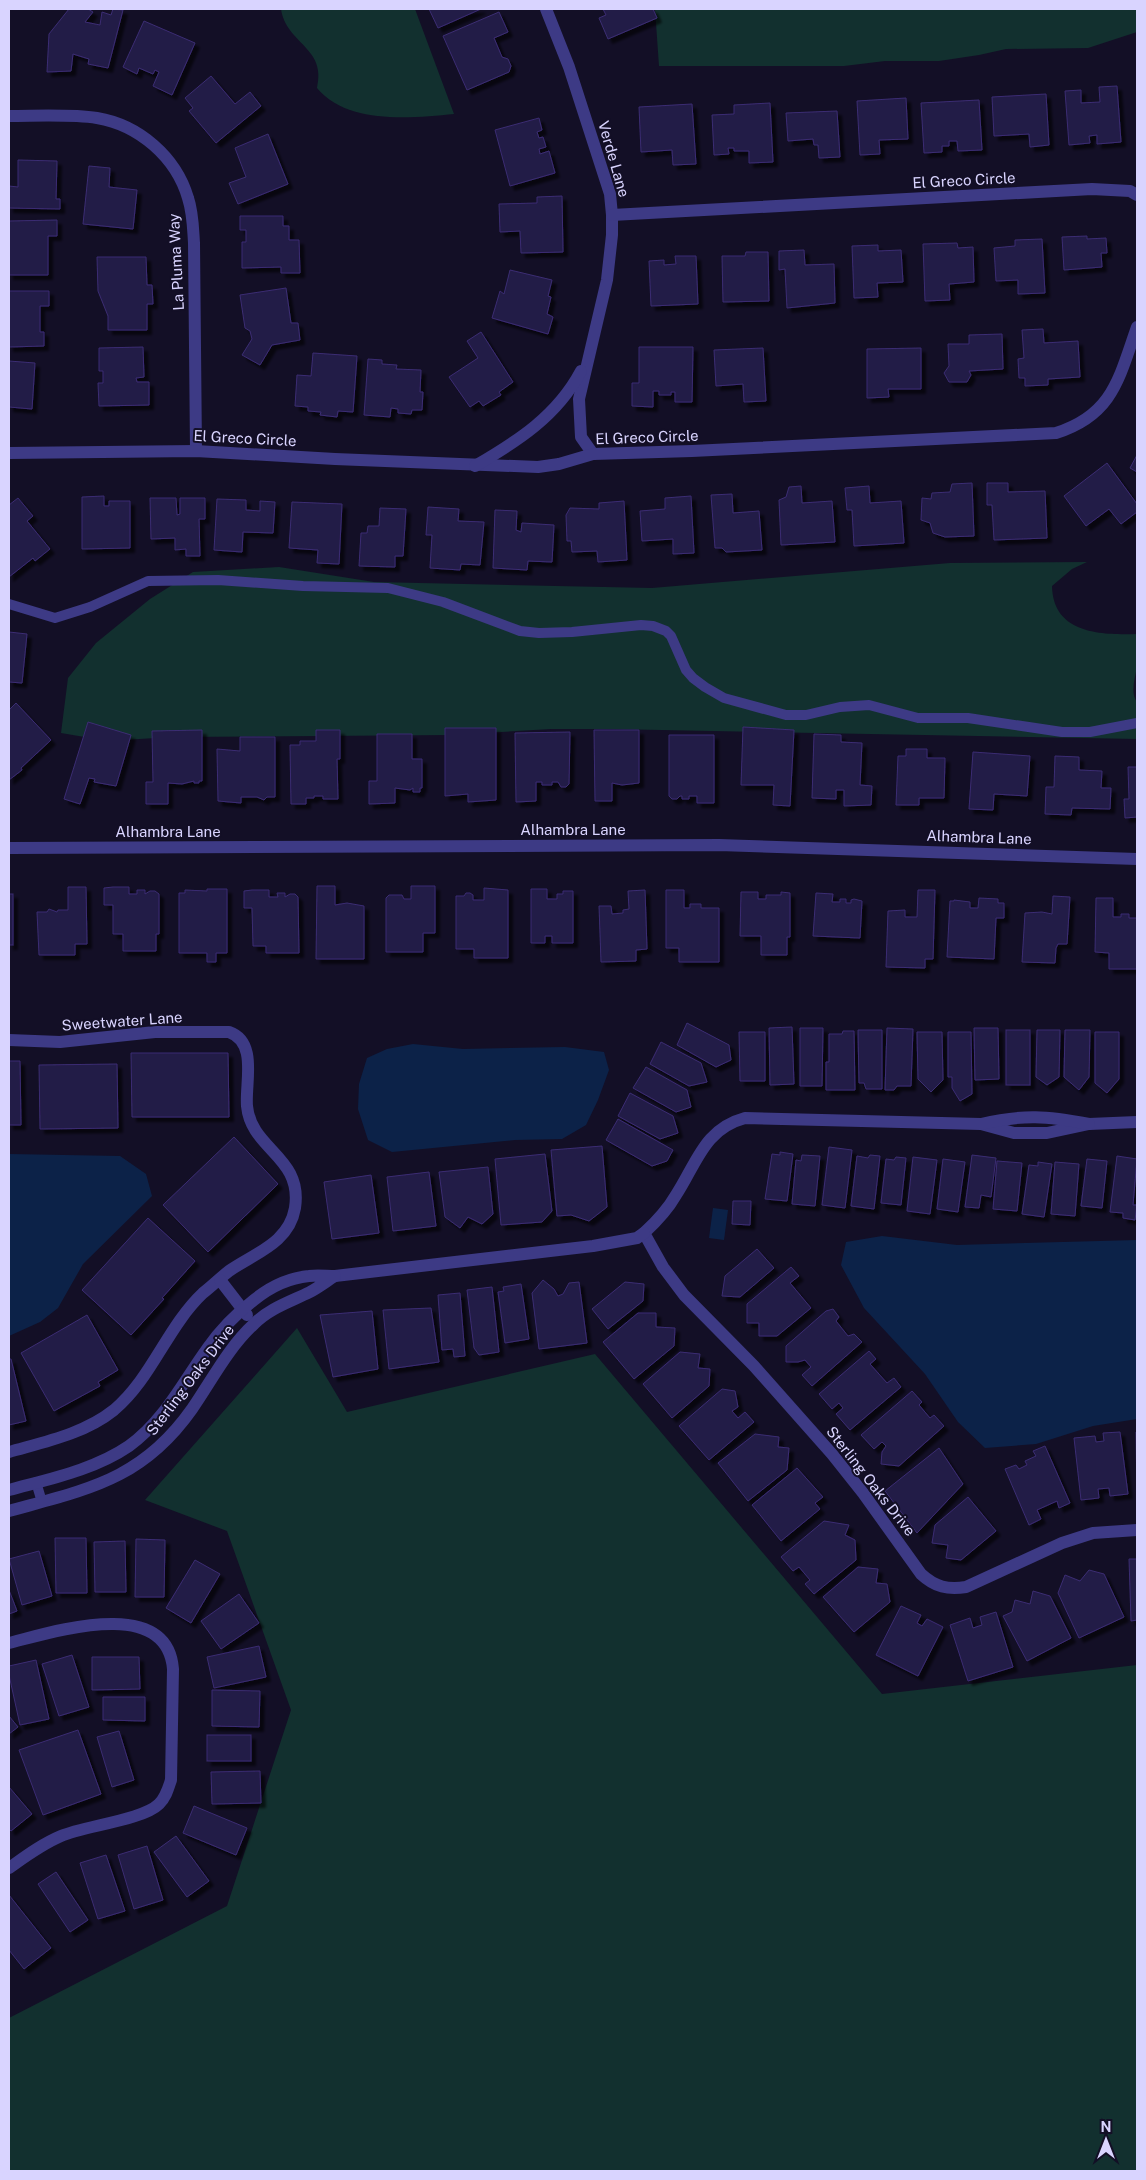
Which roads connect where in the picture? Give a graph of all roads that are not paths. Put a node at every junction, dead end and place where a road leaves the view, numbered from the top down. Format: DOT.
graph roads {
  1 [pos="546,9"];
  2 [pos="9,116"];
  3 [pos="1137,195"];
  4 [pos="612,215"];
  5 [pos="1137,327"];
  6 [pos="590,353"];
  7 [pos="196,450"];
  8 [pos="9,452"];
  9 [pos="593,454"];
  10 [pos="475,466"];
  11 [pos="9,604"];
  12 [pos="1137,722"];
  13 [pos="9,848"];
  14 [pos="1137,859"];
  15 [pos="9,1040"];
  16 [pos="1137,1122"];
  17 [pos="644,1233"];
  18 [pos="335,1276"];
  19 [pos="220,1280"];
  20 [pos="242,1309"];
  21 [pos="253,1324"];
  22 [pos="9,1452"];
  23 [pos="36,1482"];
  24 [pos="9,1490"];
  25 [pos="42,1502"];
  26 [pos="9,1511"];
  27 [pos="1137,1530"];
  28 [pos="9,1643"];
  29 [pos="9,1868"];
  1 -- 4 [label="street, Verde Lane"];
  2 -- 7 [label="street, La Pluma Way"];
  3 -- 4 [label="street, El Greco Circle"];
  4 -- 6 [label="street, Verde Lane"];
  5 -- 9 [label="street, El Greco Circle"];
  6 -- 9 [label="street, Verde Lane"];
  6 -- 10 [label="street, Verde Lane"];
  7 -- 8 [label="street, El Greco Circle"];
  7 -- 10 [label="street, El Greco Circle"];
  9 -- 10 [label="street, El Greco Circle"];
  11 -- 12 [label="lane"];
  13 -- 14 [label="street, Alhambra Lane"];
  15 -- 19 [label="street, Sweetwater Lane"];
  16 -- 17 [label="street, Sterling Oaks Drive"];
  17 -- 18 [label="street, Sterling Oaks Drive"];
  17 -- 27 [label="street, Sterling Oaks Drive"];
  18 -- 20 [label="street, Sterling Oaks Drive"];
  18 -- 21 [label="street, Sterling Oaks Drive"];
  19 -- 20 [label="street"];
  19 -- 22 [label="street, Sweetwater Lane"];
  20 -- 21 [label="street"];
  20 -- 23 [label="street, Sterling Oaks Drive"];
  21 -- 25 [label="street, Sterling Oaks Drive"];
  23 -- 24 [label="street, Sterling Oaks Drive"];
  23 -- 25 [label="lane"];
  25 -- 26 [label="street, Sterling Oaks Drive"];
  28 -- 29 [label="street"];
}
